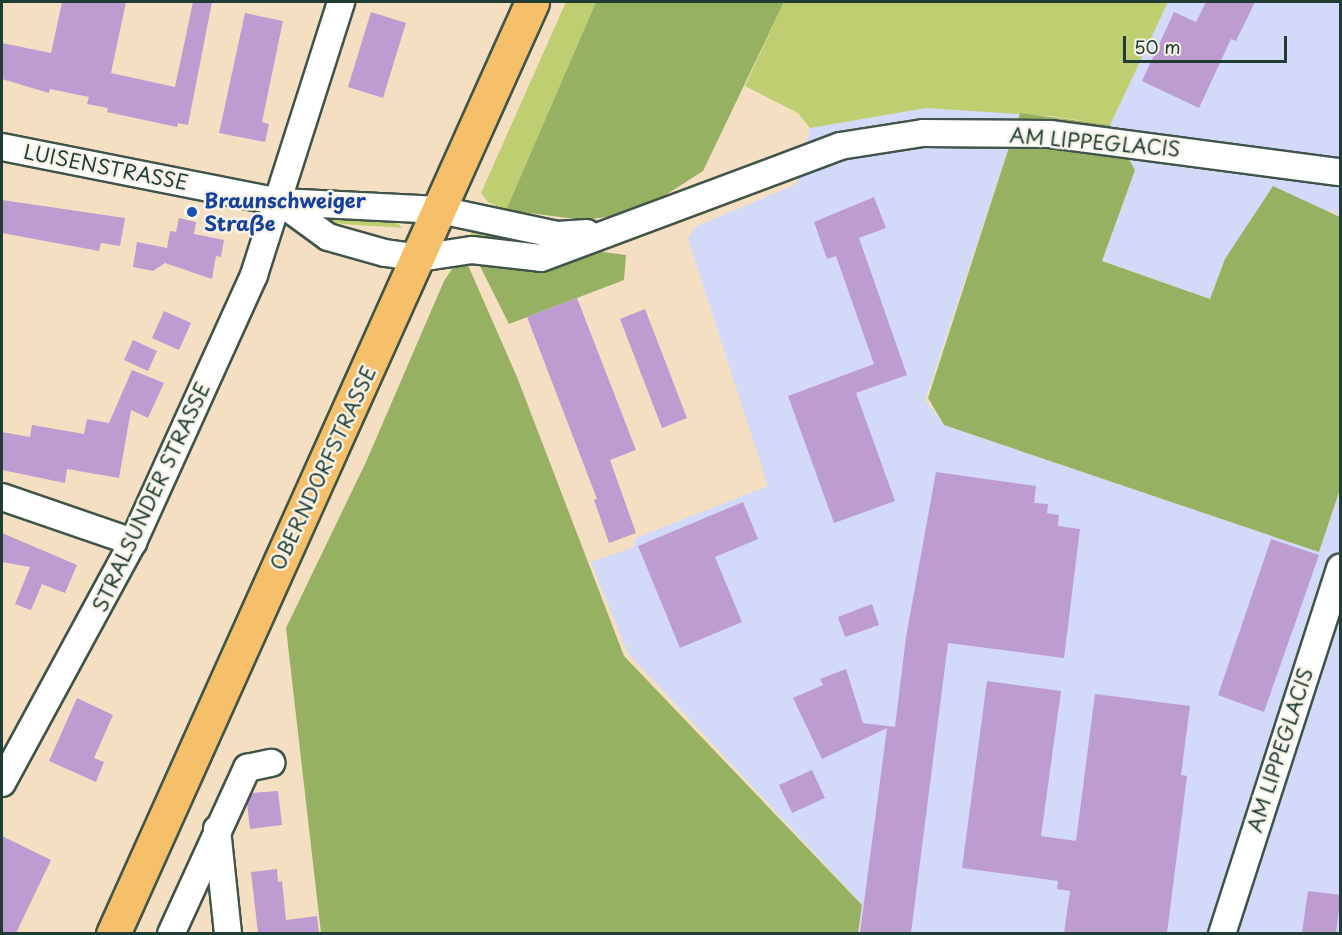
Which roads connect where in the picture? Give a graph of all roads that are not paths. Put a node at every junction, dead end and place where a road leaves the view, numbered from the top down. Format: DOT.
graph roads {
  1 [pos="341,2"];
  2 [pos="532,2"];
  3 [pos="2,147"];
  4 [pos="1341,172"];
  5 [pos="280,202"];
  6 [pos="453,214"];
  7 [pos="614,231"];
  8 [pos="419,258"];
  9 [pos="2,497"];
  10 [pos="133,542"];
  11 [pos="1341,568"];
  12 [pos="271,763"];
  13 [pos="2,783"];
  14 [pos="217,828"];
  15 [pos="113,933"];
  16 [pos="171,933"];
  17 [pos="228,933"];
  18 [pos="1222,933"];
  1 -- 5 [label="street"];
  2 -- 6 [label="main road, OBERNDORFSTRASSE"];
  3 -- 5 [label="street, LUISENSTRASSE"];
  4 -- 7 [label="street, AM LIPPEGLACIS"];
  5 -- 6 [label="street, LUISENSTRASSE"];
  5 -- 8 [label="street, LUISENSTRASSE"];
  5 -- 10 [label="street, STRALSUNDER STRASSE"];
  6 -- 7 [label="street, AM LIPPEGLACIS"];
  6 -- 8 [label="main road, OBERNDORFSTRASSE"];
  7 -- 8 [label="street, AM LIPPEGLACIS"];
  8 -- 15 [label="main road, OBERNDORFSTRASSE"];
  9 -- 10 [label="street"];
  10 -- 13 [label="street, STRALSUNDER STRASSE"];
  11 -- 18 [label="street, AM LIPPEGLACIS"];
  12 -- 14 [label="street"];
  14 -- 16 [label="street"];
  14 -- 17 [label="street"];
}
